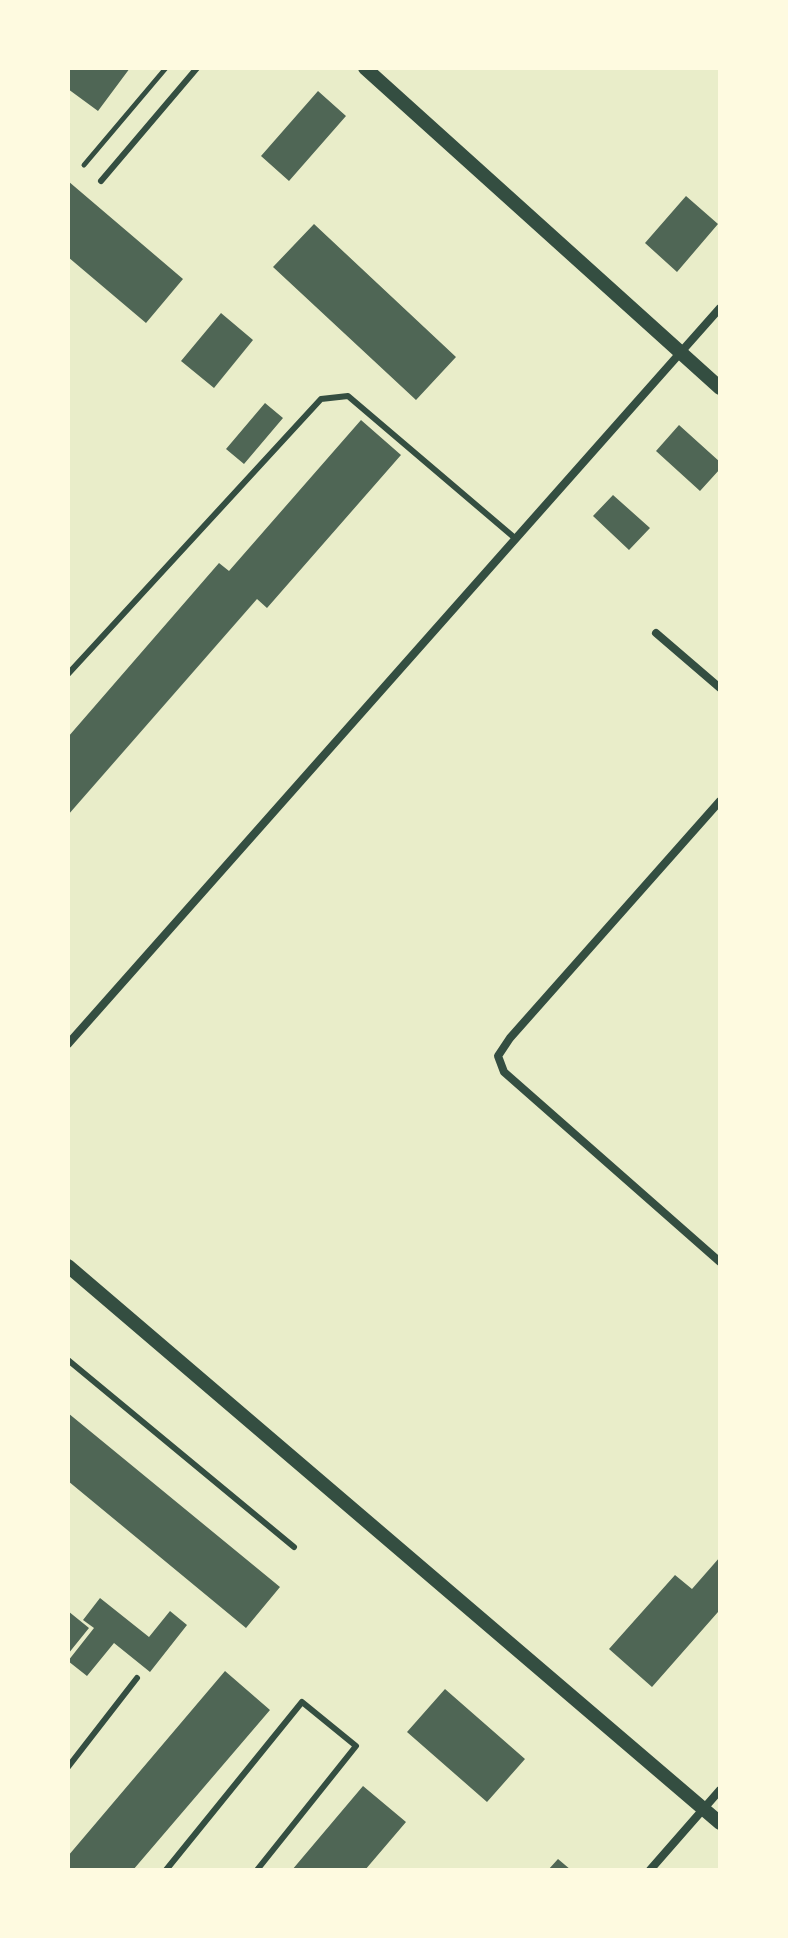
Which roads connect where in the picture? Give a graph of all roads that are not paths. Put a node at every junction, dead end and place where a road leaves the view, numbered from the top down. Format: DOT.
graph roads {
  1 [pos="197,68"];
  2 [pos="365,68"];
  3 [pos="101,181"];
  4 [pos="720,308"];
  5 [pos="681,352"];
  6 [pos="720,388"];
  7 [pos="516,539"];
  8 [pos="656,633"];
  9 [pos="68,674"];
  10 [pos="720,688"];
  11 [pos="720,801"];
  12 [pos="68,1044"];
  13 [pos="720,1262"];
  14 [pos="68,1266"];
  15 [pos="68,1360"];
  16 [pos="294,1547"];
  17 [pos="137,1678"];
  18 [pos="68,1767"];
  19 [pos="720,1790"];
  20 [pos="704,1809"];
  21 [pos="720,1823"];
  22 [pos="166,1870"];
  23 [pos="257,1870"];
  24 [pos="650,1870"];
  1 -- 3 [label="lane"];
  2 -- 5 [label="street"];
  4 -- 5 [label="street"];
  5 -- 6 [label="street"];
  5 -- 7 [label="street"];
  7 -- 9 [label="lane"];
  7 -- 12 [label="street"];
  8 -- 10 [label="street"];
  11 -- 13 [label="street"];
  14 -- 20 [label="street"];
  15 -- 16 [label="lane"];
  17 -- 18 [label="lane"];
  19 -- 20 [label="street"];
  20 -- 21 [label="street"];
  20 -- 24 [label="street"];
  22 -- 23 [label="lane"];
}
